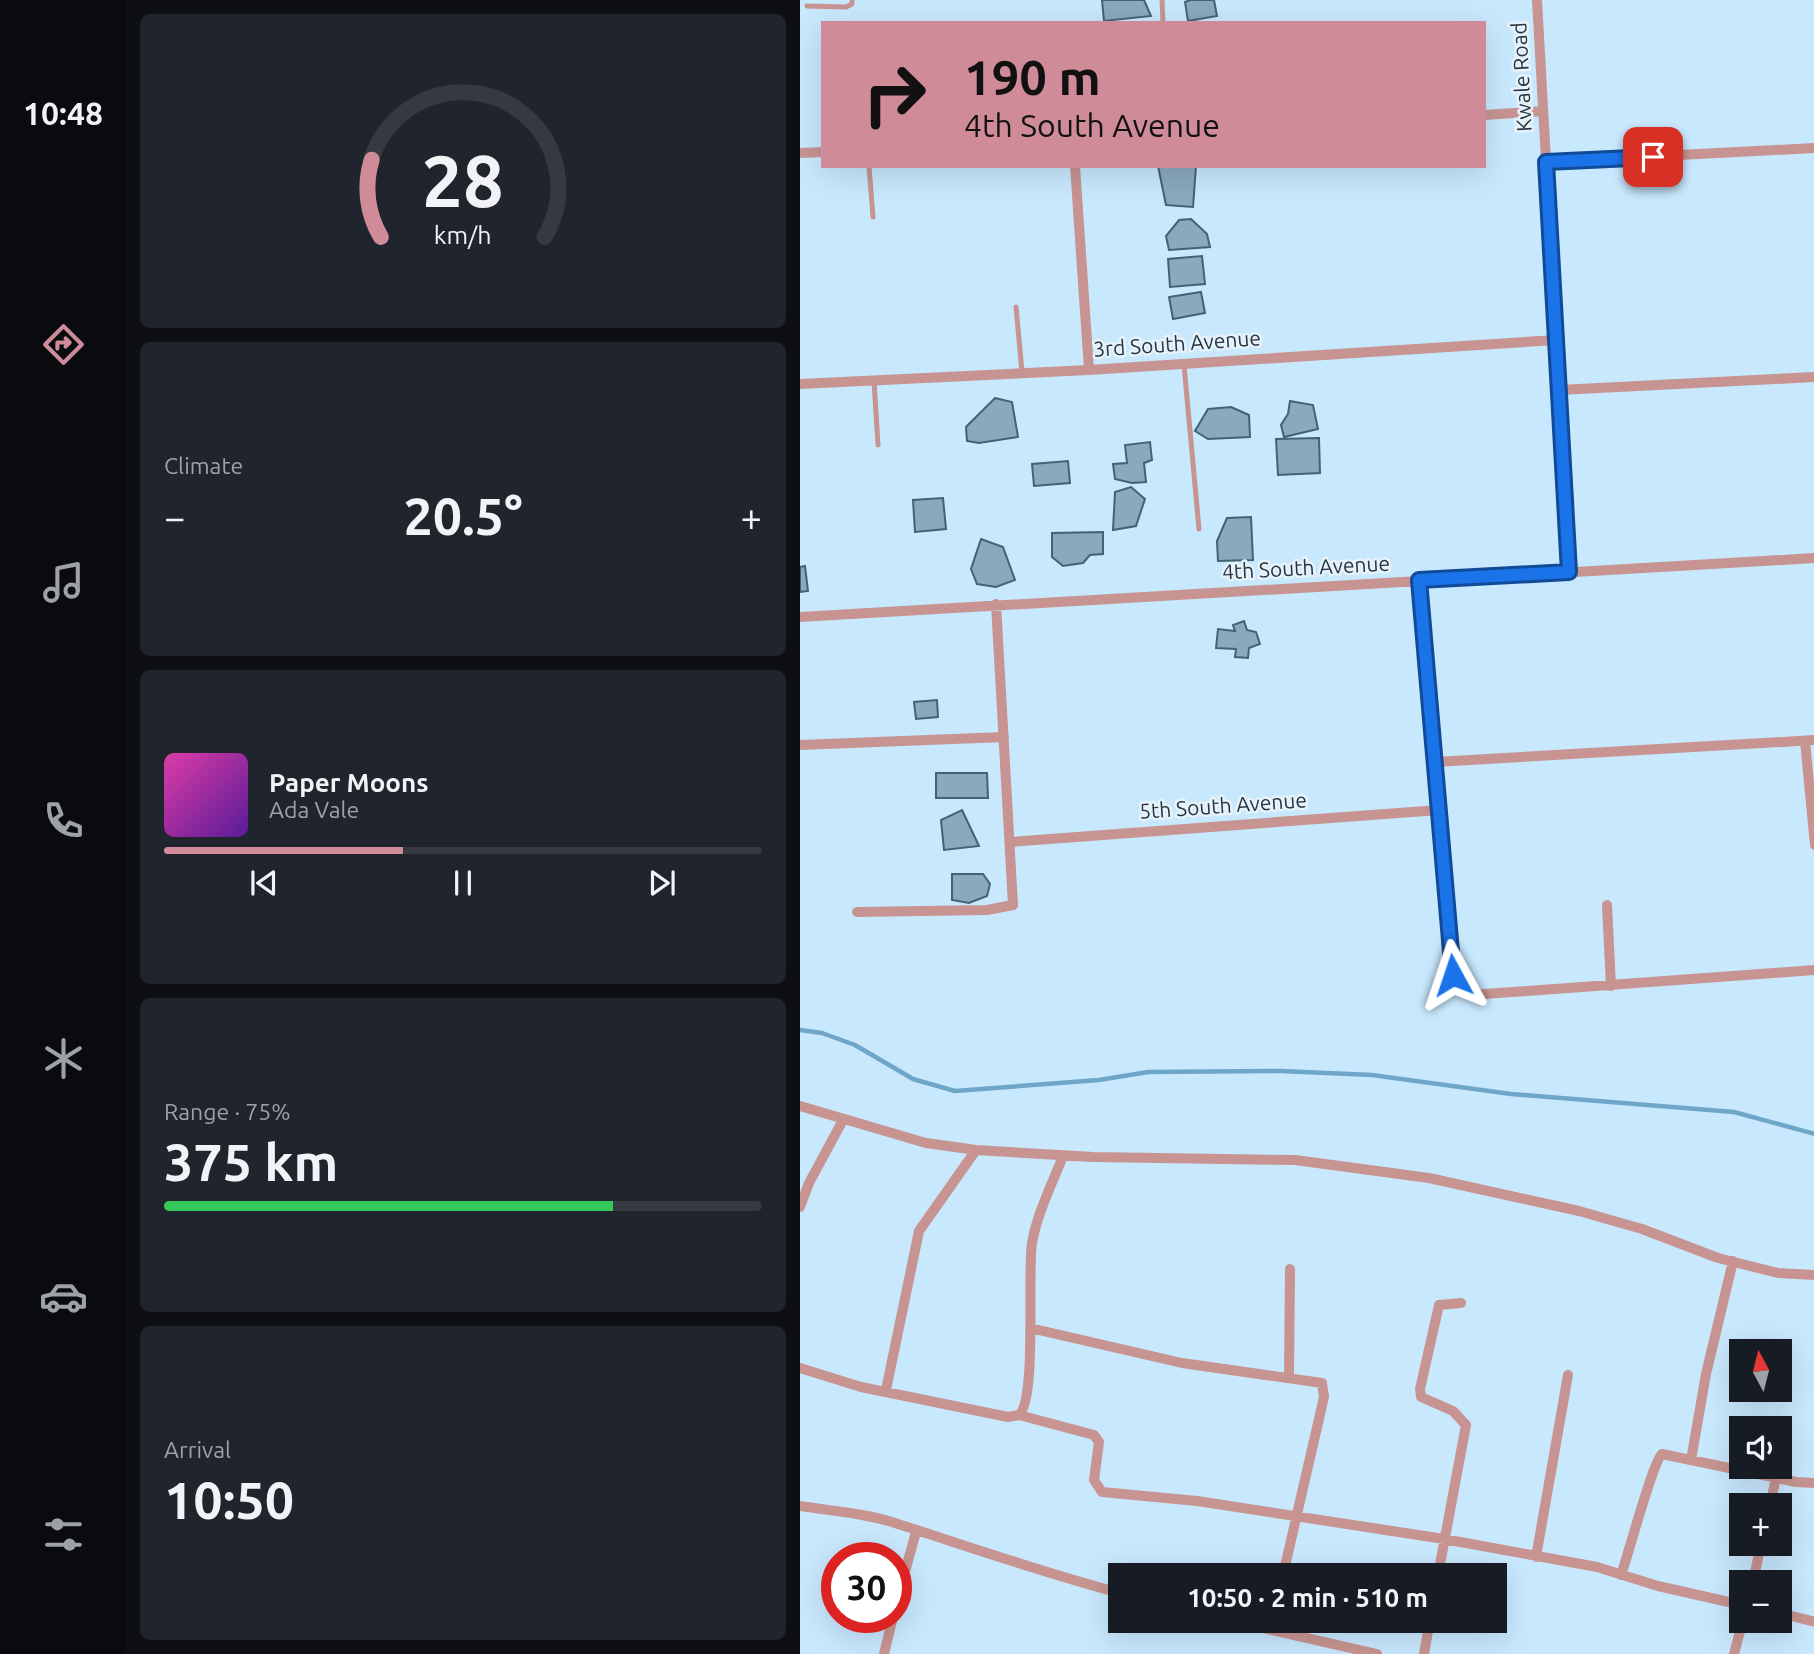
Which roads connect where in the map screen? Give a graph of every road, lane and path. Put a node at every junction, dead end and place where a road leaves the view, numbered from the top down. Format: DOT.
graph roads {
  1 [pos="852,0"];
  2 [pos="1162,0"];
  3 [pos="1537,0"];
  4 [pos="807,6"];
  5 [pos="1163,21"];
  6 [pos="1543,111"];
  7 [pos="1486,115"];
  8 [pos="1814,148"];
  9 [pos="821,152"];
  10 [pos="800,153"];
  11 [pos="1546,162"];
  12 [pos="869,168"];
  13 [pos="1075,168"];
  14 [pos="873,217"];
  15 [pos="1016,307"];
  16 [pos="1556,340"];
  17 [pos="1184,362"];
  18 [pos="1089,370"];
  19 [pos="1022,372"];
  20 [pos="1814,377"];
  21 [pos="874,381"];
  22 [pos="800,384"];
  23 [pos="1559,390"];
  24 [pos="878,445"];
  25 [pos="1198,529"];
  26 [pos="1814,558"];
  27 [pos="1569,572"];
  28 [pos="1419,580"];
  29 [pos="996,604"];
  30 [pos="800,617"];
  31 [pos="1004,737"];
  32 [pos="1809,740"];
  33 [pos="800,745"];
  34 [pos="1435,762"];
  35 [pos="1439,810"];
  36 [pos="1010,842"];
  37 [pos="1814,845"];
  38 [pos="1607,905"];
  39 [pos="857,912"];
  40 [pos="1814,970"];
  41 [pos="1613,986"];
  42 [pos="800,1106"];
  43 [pos="843,1120"];
  44 [pos="976,1150"];
  45 [pos="1063,1156"];
  46 [pos="800,1207"];
  47 [pos="1733,1261"];
  48 [pos="1290,1269"];
  49 [pos="1814,1275"];
  50 [pos="1461,1303"];
  51 [pos="1030,1328"];
  52 [pos="800,1368"];
  53 [pos="1568,1375"];
  54 [pos="1289,1377"];
  55 [pos="886,1390"];
  56 [pos="1019,1415"];
  57 [pos="1691,1460"];
  58 [pos="1729,1468"];
  59 [pos="1784,1479"];
  60 [pos="1814,1483"];
  61 [pos="800,1506"];
  62 [pos="1297,1515"];
  63 [pos="916,1532"];
  64 [pos="1444,1539"];
  65 [pos="912,1546"];
  66 [pos="1536,1557"];
  67 [pos="1286,1563"];
  68 [pos="1440,1563"];
  69 [pos="1621,1575"];
  70 [pos="1108,1589"];
  71 [pos="1729,1602"];
  72 [pos="1792,1617"];
  73 [pos="1814,1622"];
  74 [pos="889,1633"];
  75 [pos="1300,1633"];
  76 [pos="1428,1633"];
  77 [pos="1740,1633"];
  78 [pos="884,1654"];
  79 [pos="1377,1654"];
  80 [pos="1424,1654"];
  81 [pos="1734,1654"];
  1 -- 4 [label="lane"];
  2 -- 5 [label="lane"];
  3 -- 6 [label="street, Kwale Road"];
  6 -- 7 [label="street"];
  6 -- 11 [label="street, Kwale Road"];
  8 -- 11 [label="street"];
  9 -- 10 [label="street"];
  11 -- 16 [label="street, Kwale Road"];
  12 -- 14 [label="lane"];
  13 -- 18 [label="street"];
  15 -- 19 [label="lane"];
  16 -- 17 [label="street, 3rd South Avenue"];
  16 -- 23 [label="street, Kwale Road"];
  17 -- 18 [label="street, 3rd South Avenue"];
  17 -- 25 [label="lane"];
  18 -- 19 [label="street, 3rd South Avenue"];
  19 -- 21 [label="street, 3rd South Avenue"];
  20 -- 23 [label="street"];
  21 -- 22 [label="street, 3rd South Avenue"];
  21 -- 24 [label="lane"];
  23 -- 27 [label="street, Kwale Road"];
  26 -- 27 [label="street, 4th South Avenue"];
  27 -- 28 [label="street, 4th South Avenue"];
  28 -- 29 [label="street, 4th South Avenue"];
  28 -- 34 [label="street"];
  29 -- 30 [label="street, 4th South Avenue"];
  29 -- 31 [label="street"];
  31 -- 33 [label="street"];
  31 -- 36 [label="street"];
  32 -- 34 [label="street"];
  32 -- 37 [label="street"];
  34 -- 35 [label="street"];
  35 -- 36 [label="street, 5th South Avenue"];
  35 -- 41 [label="street"];
  36 -- 39 [label="street"];
  38 -- 41 [label="street"];
  40 -- 41 [label="street"];
  42 -- 43 [label="street"];
  43 -- 44 [label="street"];
  43 -- 46 [label="street"];
  44 -- 45 [label="street"];
  44 -- 55 [label="street"];
  45 -- 47 [label="street"];
  45 -- 51 [label="street"];
  47 -- 49 [label="street"];
  47 -- 57 [label="street"];
  48 -- 54 [label="street"];
  50 -- 64 [label="street"];
  51 -- 54 [label="street"];
  51 -- 56 [label="street"];
  52 -- 55 [label="street"];
  53 -- 66 [label="street"];
  54 -- 62 [label="street"];
  55 -- 56 [label="street"];
  56 -- 62 [label="street"];
  57 -- 58 [label="street"];
  57 -- 69 [label="street"];
  59 -- 60 [label="street"];
  61 -- 63 [label="street"];
  62 -- 64 [label="street"];
  62 -- 67 [label="street"];
  63 -- 65 [label="street"];
  63 -- 70 [label="street"];
  64 -- 66 [label="street"];
  64 -- 68 [label="street"];
  66 -- 69 [label="street"];
  69 -- 71 [label="street"];
  72 -- 73 [label="street"];
  74 -- 78 [label="street"];
  75 -- 79 [label="street"];
  76 -- 80 [label="street"];
  77 -- 81 [label="street"];
}
